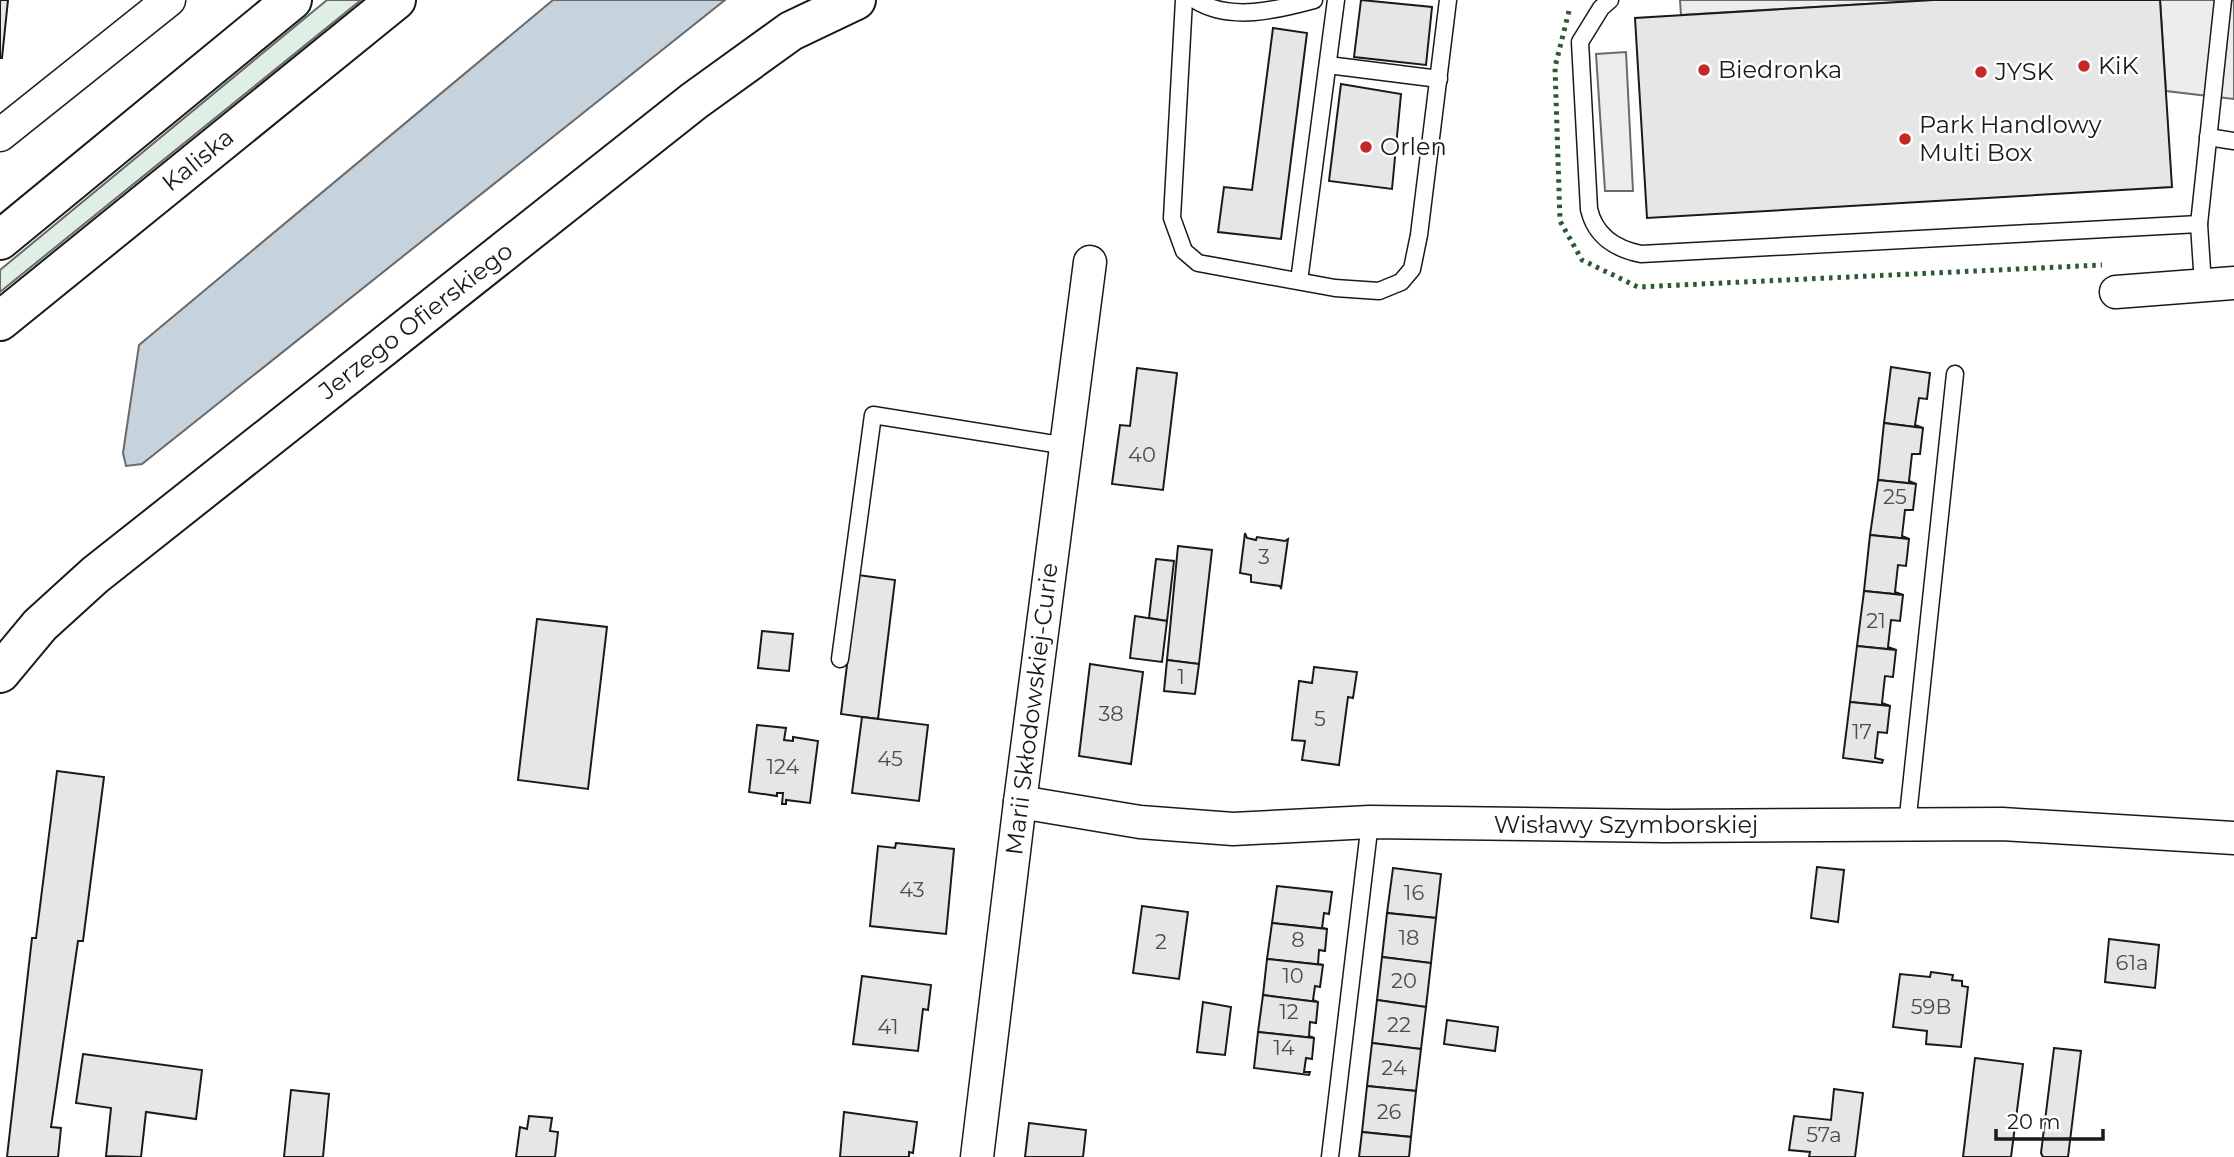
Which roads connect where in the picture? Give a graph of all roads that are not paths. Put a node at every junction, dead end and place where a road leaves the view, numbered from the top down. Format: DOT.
graph roads {
  1 [pos="169,0"];
  2 [pos="292,0"];
  3 [pos="396,0"];
  4 [pos="856,0"];
  5 [pos="1184,0"];
  6 [pos="1195,0"];
  7 [pos="1314,0"];
  8 [pos="1336,0"];
  9 [pos="1448,0"];
  10 [pos="1610,0"];
  11 [pos="2223,0"];
  12 [pos="1328,65"];
  13 [pos="1439,79"];
  14 [pos="0,135"];
  15 [pos="2208,137"];
  16 [pos="2234,141"];
  17 [pos="2199,224"];
  18 [pos="0,240"];
  19 [pos="1090,262"];
  20 [pos="1298,281"];
  21 [pos="2234,283"];
  22 [pos="2203,285"];
  23 [pos="2116,292"];
  24 [pos="0,321"];
  25 [pos="1955,374"];
  26 [pos="1067,446"];
  27 [pos="840,659"];
  28 [pos="0,673"];
  29 [pos="1020,802"];
  30 [pos="1370,822"];
  31 [pos="1907,825"];
  32 [pos="2234,838"];
  33 [pos="977,1157"];
  34 [pos="1330,1157"];
  1 -- 14 [label="street"];
  2 -- 18 [label="street"];
  3 -- 24 [label="street, Kaliska"];
  4 -- 28 [label="street, Jerzego Ofierskiego"];
  5 -- 20 [label="lane"];
  6 -- 7 [label="lane"];
  8 -- 12 [label="lane"];
  9 -- 13 [label="lane"];
  10 -- 17 [label="lane"];
  11 -- 15 [label="lane"];
  12 -- 13 [label="lane"];
  12 -- 20 [label="lane"];
  13 -- 20 [label="lane"];
  15 -- 16 [label="lane"];
  15 -- 17 [label="lane"];
  17 -- 22 [label="lane"];
  19 -- 26 [label="street, Marii Skłodowskiej-Curie"];
  21 -- 22 [label="street"];
  22 -- 23 [label="street"];
  25 -- 31 [label="lane"];
  26 -- 27 [label="lane"];
  26 -- 29 [label="street, Marii Skłodowskiej-Curie"];
  29 -- 30 [label="street, Wisławy Szymborskiej"];
  29 -- 33 [label="street, Marii Skłodowskiej-Curie"];
  30 -- 31 [label="street, Wisławy Szymborskiej"];
  30 -- 34 [label="lane"];
  31 -- 32 [label="street, Wisławy Szymborskiej"];
}
